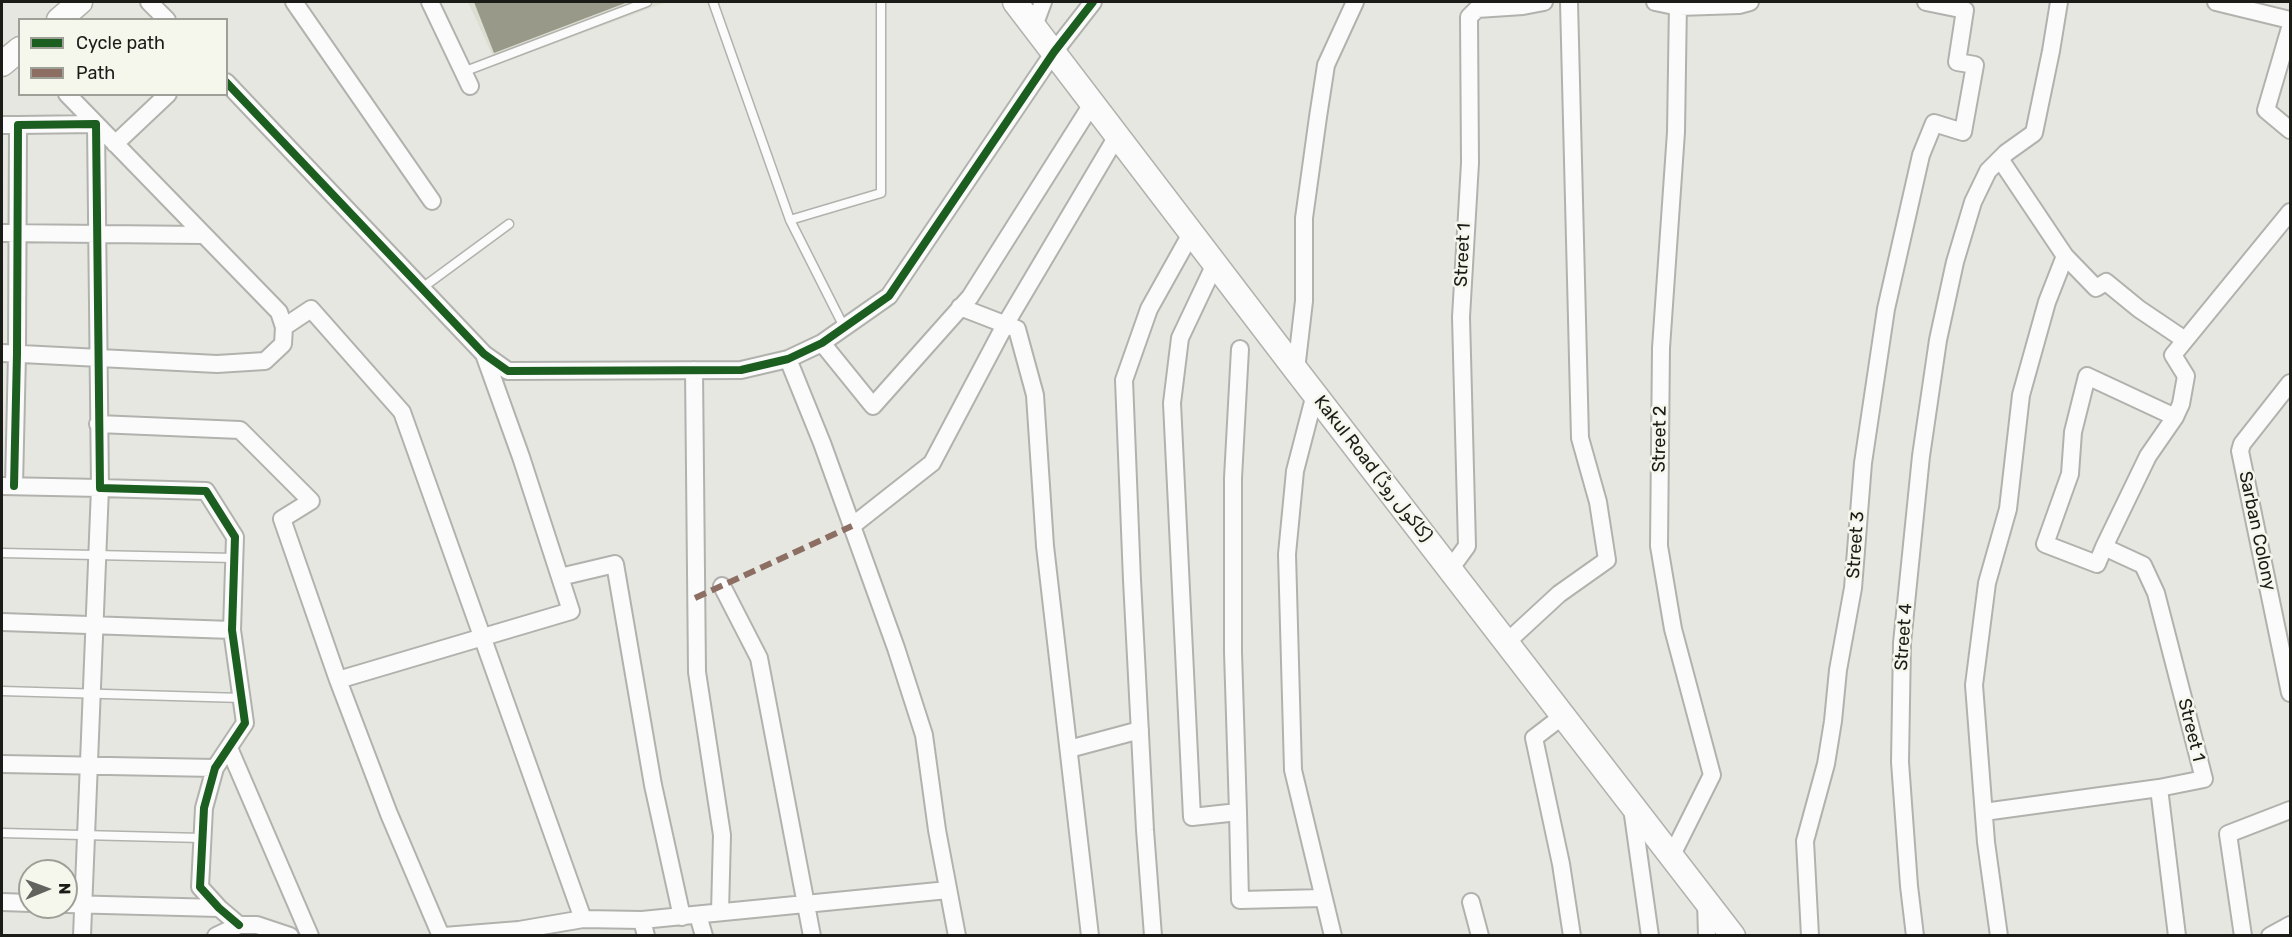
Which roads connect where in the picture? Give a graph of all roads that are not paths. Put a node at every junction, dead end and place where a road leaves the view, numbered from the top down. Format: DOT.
graph roads {
  1 [pos="80,2"];
  2 [pos="149,2"];
  3 [pos="294,2"];
  4 [pos="430,2"];
  5 [pos="647,2"];
  6 [pos="713,2"];
  7 [pos="881,2"];
  8 [pos="1015,2"];
  9 [pos="1043,2"];
  10 [pos="1355,2"];
  11 [pos="1544,2"];
  12 [pos="1569,2"];
  13 [pos="1655,2"];
  14 [pos="1926,2"];
  15 [pos="2059,2"];
  16 [pos="2216,2"];
  17 [pos="1743,3"];
  18 [pos="1089,4"];
  19 [pos="1678,4"];
  20 [pos="1501,5"];
  21 [pos="61,18"];
  22 [pos="165,18"];
  23 [pos="2290,21"];
  24 [pos="1034,26"];
  25 [pos="2290,28"];
  26 [pos="18,52"];
  27 [pos="1054,52"];
  28 [pos="2,64"];
  29 [pos="466,79"];
  30 [pos="228,84"];
  31 [pos="69,96"];
  32 [pos="166,96"];
  33 [pos="1092,104"];
  34 [pos="96,124"];
  35 [pos="10,125"];
  36 [pos="2290,130"];
  37 [pos="1117,136"];
  38 [pos="115,144"];
  39 [pos="2000,159"];
  40 [pos="432,201"];
  41 [pos="2290,212"];
  42 [pos="790,220"];
  43 [pos="509,224"];
  44 [pos="1192,232"];
  45 [pos="9,233"];
  46 [pos="96,234"];
  47 [pos="203,235"];
  48 [pos="2065,256"];
  49 [pos="1215,264"];
  50 [pos="422,288"];
  51 [pos="960,308"];
  52 [pos="1005,325"];
  53 [pos="284,327"];
  54 [pos="844,327"];
  55 [pos="2185,340"];
  56 [pos="822,343"];
  57 [pos="1239,349"];
  58 [pos="9,354"];
  59 [pos="484,354"];
  60 [pos="97,358"];
  61 [pos="788,359"];
  62 [pos="694,370"];
  63 [pos="1296,370"];
  64 [pos="2290,383"];
  65 [pos="1314,394"];
  66 [pos="2175,417"];
  67 [pos="98,424"];
  68 [pos="8,486"];
  69 [pos="99,488"];
  70 [pos="852,526"];
  71 [pos="2104,547"];
  72 [pos="2,553"];
  73 [pos="97,555"];
  74 [pos="234,558"];
  75 [pos="1450,568"];
  76 [pos="560,577"];
  77 [pos="722,586"];
  78 [pos="2,622"];
  79 [pos="94,625"];
  80 [pos="232,630"];
  81 [pos="483,636"];
  82 [pos="1507,642"];
  83 [pos="338,680"];
  84 [pos="2,691"];
  85 [pos="2290,693"];
  86 [pos="91,694"];
  87 [pos="242,698"];
  88 [pos="1563,715"];
  89 [pos="1140,730"];
  90 [pos="229,748"];
  91 [pos="1069,749"];
  92 [pos="2,764"];
  93 [pos="88,767"];
  94 [pos="215,768"];
  95 [pos="2159,788"];
  96 [pos="1632,804"];
  97 [pos="2290,810"];
  98 [pos="1238,812"];
  99 [pos="1984,812"];
  100 [pos="2,833"];
  101 [pos="85,835"];
  102 [pos="202,838"];
  103 [pos="1672,855"];
  104 [pos="78,879"];
  105 [pos="948,890"];
  106 [pos="1323,898"];
  107 [pos="1706,900"];
  108 [pos="2,902"];
  109 [pos="1471,902"];
  110 [pos="18,903"];
  111 [pos="78,904"];
  112 [pos="805,904"];
  113 [pos="219,908"];
  114 [pos="720,912"];
  115 [pos="690,916"];
  116 [pos="78,919"];
  117 [pos="583,919"];
  118 [pos="239,925"];
  119 [pos="2290,925"];
  120 [pos="644,928"];
  121 [pos="520,933"];
  122 [pos="82,936"];
  123 [pos="216,936"];
  124 [pos="290,936"];
  125 [pos="310,936"];
  126 [pos="443,936"];
  127 [pos="704,936"];
  128 [pos="812,936"];
  129 [pos="957,936"];
  130 [pos="1090,936"];
  131 [pos="1153,936"];
  132 [pos="1334,936"];
  133 [pos="1480,936"];
  134 [pos="1572,936"];
  135 [pos="1650,936"];
  136 [pos="1707,936"];
  137 [pos="1733,936"];
  138 [pos="1810,936"];
  139 [pos="1915,936"];
  140 [pos="1999,936"];
  141 [pos="2177,936"];
  142 [pos="2243,936"];
  143 [pos="2270,936"];
  1 -- 21 [label="main road"];
  2 -- 22 [label="street"];
  3 -- 40 [label="street"];
  4 -- 29 [label="street"];
  5 -- 29 [label="lane"];
  6 -- 42 [label="lane"];
  7 -- 42 [label="lane"];
  8 -- 24 [label="main road, Kakul Road (کاکول روڈ)"];
  9 -- 24 [label="street"];
  10 -- 63 [label="street"];
  11 -- 20 [label="street, Street 1"];
  12 -- 82 [label="street"];
  13 -- 19 [label="street"];
  14 -- 138 [label="street, Street 3"];
  15 -- 39 [label="street, Street 4"];
  16 -- 23 [label="street"];
  17 -- 19 [label="street"];
  18 -- 27 [label="street"];
  19 -- 103 [label="street, Street 2"];
  20 -- 75 [label="street, Street 1"];
  24 -- 27 [label="main road, Kakul Road (کاکول روڈ)"];
  25 -- 36 [label="street"];
  26 -- 28 [label="main road"];
  27 -- 33 [label="main road, Kakul Road (کاکول روڈ)"];
  27 -- 54 [label="street"];
  30 -- 50 [label="street"];
  31 -- 34 [label="street"];
  32 -- 38 [label="street"];
  33 -- 37 [label="main road, Kakul Road (کاکول روڈ)"];
  33 -- 51 [label="street"];
  34 -- 35 [label="street"];
  34 -- 38 [label="street"];
  34 -- 46 [label="street"];
  35 -- 45 [label="street"];
  37 -- 44 [label="main road, Kakul Road (کاکول روڈ)"];
  37 -- 52 [label="street"];
  38 -- 47 [label="street"];
  39 -- 48 [label="street"];
  39 -- 139 [label="street, Street 4"];
  41 -- 55 [label="street"];
  42 -- 54 [label="lane"];
  43 -- 50 [label="lane"];
  44 -- 49 [label="main road, Kakul Road (کاکول روڈ)"];
  44 -- 89 [label="street"];
  45 -- 46 [label="street"];
  45 -- 58 [label="street"];
  46 -- 47 [label="street"];
  46 -- 60 [label="street"];
  47 -- 53 [label="street"];
  48 -- 55 [label="street"];
  48 -- 99 [label="street"];
  49 -- 63 [label="main road, Kakul Road (کاکول روڈ)"];
  49 -- 98 [label="street"];
  50 -- 59 [label="street"];
  51 -- 52 [label="street"];
  51 -- 56 [label="street"];
  52 -- 70 [label="street"];
  52 -- 91 [label="street"];
  53 -- 60 [label="street"];
  53 -- 81 [label="street"];
  54 -- 56 [label="street"];
  55 -- 66 [label="street"];
  56 -- 61 [label="street"];
  57 -- 98 [label="street"];
  58 -- 60 [label="street"];
  58 -- 68 [label="street"];
  59 -- 62 [label="street"];
  59 -- 76 [label="street"];
  60 -- 67 [label="street"];
  61 -- 62 [label="street"];
  61 -- 70 [label="street"];
  62 -- 114 [label="street"];
  63 -- 65 [label="main road, Kakul Road (کاکول روڈ)"];
  64 -- 85 [label="street, Sarban Colony"];
  65 -- 75 [label="main road, Kakul Road (کاکول روڈ)"];
  65 -- 106 [label="street"];
  66 -- 71 [label="street"];
  66 -- 71 [label="street"];
  67 -- 69 [label="street"];
  67 -- 83 [label="street"];
  68 -- 69 [label="street"];
  69 -- 73 [label="street"];
  69 -- 74 [label="street"];
  70 -- 105 [label="street"];
  71 -- 95 [label="street, Street 1"];
  72 -- 73 [label="lane"];
  73 -- 74 [label="lane"];
  73 -- 79 [label="street"];
  74 -- 80 [label="street"];
  75 -- 82 [label="main road, Kakul Road (کاکول روڈ)"];
  76 -- 81 [label="street"];
  76 -- 115 [label="street"];
  77 -- 112 [label="street"];
  78 -- 79 [label="street"];
  79 -- 80 [label="street"];
  79 -- 86 [label="street"];
  80 -- 87 [label="street"];
  81 -- 83 [label="street"];
  81 -- 117 [label="street"];
  82 -- 88 [label="main road, Kakul Road (کاکول روڈ)"];
  83 -- 126 [label="street"];
  84 -- 86 [label="lane"];
  86 -- 87 [label="lane"];
  86 -- 93 [label="street"];
  87 -- 90 [label="street"];
  88 -- 96 [label="main road, Kakul Road (کاکول روڈ)"];
  88 -- 134 [label="street"];
  89 -- 91 [label="street"];
  89 -- 131 [label="street"];
  90 -- 94 [label="street"];
  90 -- 125 [label="street"];
  91 -- 130 [label="street"];
  92 -- 93 [label="street"];
  93 -- 94 [label="street"];
  93 -- 101 [label="street"];
  94 -- 102 [label="street"];
  95 -- 99 [label="street"];
  95 -- 141 [label="street"];
  96 -- 103 [label="main road, Kakul Road (کاکول روڈ)"];
  96 -- 135 [label="street"];
  97 -- 142 [label="street"];
  98 -- 106 [label="street"];
  99 -- 140 [label="street"];
  100 -- 101 [label="lane"];
  101 -- 102 [label="lane"];
  101 -- 104 [label="street"];
  102 -- 113 [label="street"];
  103 -- 107 [label="main road, Kakul Road (کاکول روڈ)"];
  105 -- 112 [label="street"];
  105 -- 129 [label="street"];
  106 -- 132 [label="street"];
  107 -- 136 [label="street"];
  107 -- 137 [label="main road, Kakul Road (کاکول روڈ)"];
  108 -- 110 [label="street"];
  109 -- 133 [label="street"];
  111 -- 113 [label="street"];
  112 -- 114 [label="street"];
  112 -- 128 [label="street"];
  113 -- 118 [label="street"];
  114 -- 115 [label="street"];
  115 -- 120 [label="street"];
  115 -- 127 [label="street"];
  116 -- 122 [label="street"];
  117 -- 120 [label="street"];
  117 -- 121 [label="street"];
  118 -- 123 [label="street"];
  118 -- 124 [label="street"];
  119 -- 143 [label="street"];
  121 -- 126 [label="street"];
}
